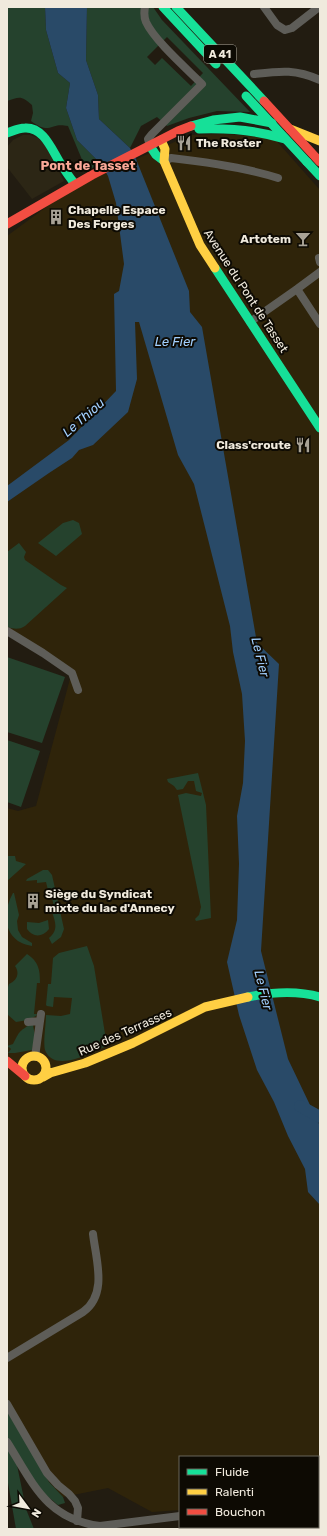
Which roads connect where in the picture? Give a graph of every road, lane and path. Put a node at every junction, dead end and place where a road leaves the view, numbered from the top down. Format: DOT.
graph roads {
  1 [pos="145,7"];
  2 [pos="163,7"];
  3 [pos="176,7"];
  4 [pos="264,7"];
  5 [pos="320,7"];
  6 [pos="220,69"];
  7 [pos="254,74"];
  8 [pos="320,80"];
  9 [pos="243,94"];
  10 [pos="7,133"];
  11 [pos="164,139"];
  12 [pos="320,141"];
  13 [pos="150,146"];
  14 [pos="320,152"];
  15 [pos="164,161"];
  16 [pos="320,162"];
  17 [pos="62,165"];
  18 [pos="95,173"];
  19 [pos="320,176"];
  20 [pos="278,178"];
  21 [pos="75,184"];
  22 [pos="7,224"];
  23 [pos="320,272"];
  24 [pos="298,289"];
  25 [pos="250,322"];
  26 [pos="320,324"];
  27 [pos="320,428"];
  28 [pos="7,631"];
  29 [pos="78,690"];
  30 [pos="320,997"];
  31 [pos="28,1022"];
  32 [pos="35,1059"];
  33 [pos="7,1060"];
  34 [pos="67,1068"];
  35 [pos="25,1076"];
  36 [pos="42,1077"];
  37 [pos="93,1234"];
  38 [pos="7,1358"];
  39 [pos="7,1404"];
  40 [pos="7,1442"];
  41 [pos="179,1516"];
  42 [pos="77,1521"];
  1 -- 13 [label="street"];
  2 -- 6 [label="main road, A 41"];
  3 -- 16 [label="main road, A 41, bridge"];
  4 -- 5 [label="street"];
  7 -- 8 [label="street"];
  9 -- 19 [label="main road, bridge"];
  10 -- 17 [label="main road"];
  11 -- 12 [label="main road"];
  11 -- 13 [label="main road"];
  11 -- 14 [label="main road"];
  11 -- 15 [label="main road, Avenue du Pont de Tasset"];
  13 -- 15 [label="main road, Avenue du Pont de Tasset"];
  13 -- 18 [label="main road"];
  15 -- 20 [label="street"];
  15 -- 25 [label="main road, Avenue du Pont de Tasset"];
  17 -- 18 [label="main road"];
  17 -- 21 [label="main road"];
  18 -- 21 [label="main road"];
  21 -- 22 [label="main road"];
  23 -- 24 [label="street"];
  24 -- 25 [label="street"];
  24 -- 26 [label="street"];
  25 -- 27 [label="main road, Avenue du Pont de Tasset"];
  28 -- 29 [label="street"];
  30 -- 34 [label="main road, Rue des Terrasses"];
  31 -- 32 [label="street"];
  32 -- 33 [label="main road, Rue des Terrasses"];
  32 -- 34 [label="main road, Rue des Terrasses"];
  32 -- 35 [label="main road"];
  32 -- 36 [label="main road"];
  33 -- 35 [label="main road, Rue des Terrasses"];
  34 -- 36 [label="main road, Rue des Terrasses"];
  35 -- 36 [label="main road"];
  37 -- 38 [label="street"];
  39 -- 42 [label="street"];
  40 -- 42 [label="street"];
  41 -- 42 [label="street"];
}
